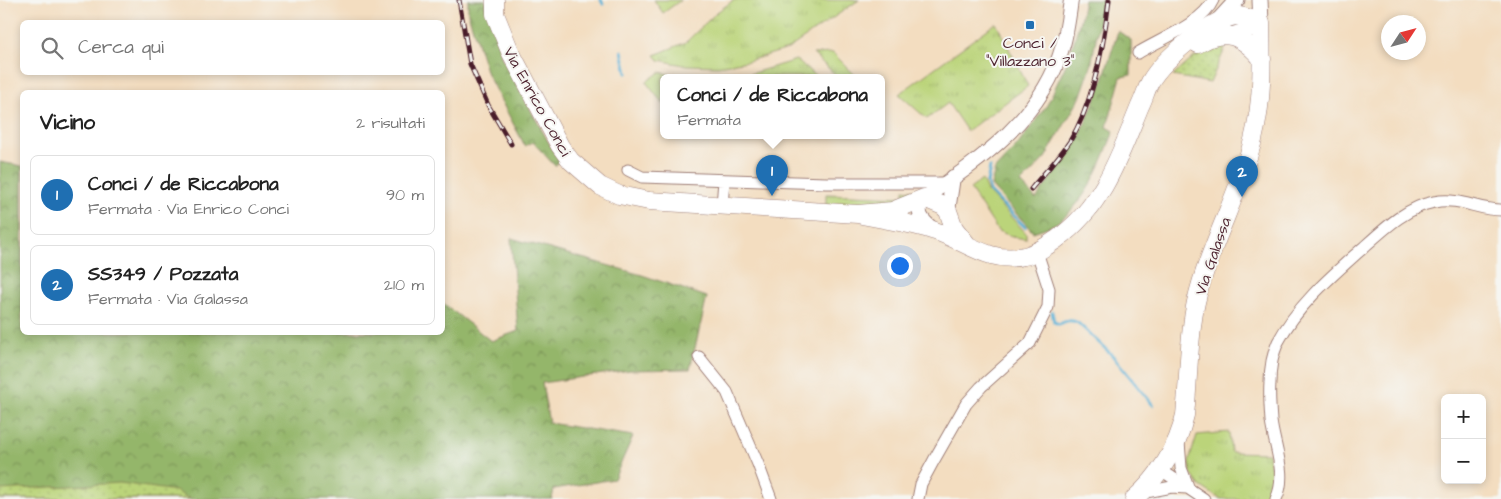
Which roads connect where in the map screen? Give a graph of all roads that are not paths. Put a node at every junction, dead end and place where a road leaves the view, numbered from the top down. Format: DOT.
graph roads {
  1 [pos="495,0"];
  2 [pos="1072,0"];
  3 [pos="1213,0"];
  4 [pos="1237,0"];
  5 [pos="1260,0"];
  6 [pos="1261,23"];
  7 [pos="1214,24"];
  8 [pos="1232,35"];
  9 [pos="1138,53"];
  10 [pos="1262,59"];
  11 [pos="1140,107"];
  12 [pos="628,170"];
  13 [pos="724,180"];
  14 [pos="949,180"];
  15 [pos="924,198"];
  16 [pos="722,206"];
  17 [pos="1501,210"];
  18 [pos="948,211"];
  19 [pos="858,214"];
  20 [pos="935,231"];
  21 [pos="969,247"];
  22 [pos="1037,252"];
  23 [pos="699,357"];
  24 [pos="1179,439"];
  25 [pos="1161,470"];
  26 [pos="1188,489"];
  27 [pos="1137,496"];
  28 [pos="771,499"];
  29 [pos="918,499"];
  30 [pos="1204,499"];
  31 [pos="1276,499"];
  1 -- 16 [label="main road, Via Enrico Conci"];
  2 -- 14 [label="street, Via Enrico Conci"];
  3 -- 9 [label="street"];
  4 -- 7 [label="main road"];
  5 -- 6 [label="main road, Via Galassa"];
  6 -- 7 [label="main road"];
  6 -- 8 [label="main road"];
  6 -- 10 [label="main road, Via Galassa"];
  7 -- 11 [label="main road"];
  8 -- 10 [label="main road"];
  8 -- 11 [label="main road"];
  10 -- 24 [label="main road, Via Galassa"];
  11 -- 22 [label="main road"];
  12 -- 13 [label="street"];
  13 -- 14 [label="street"];
  13 -- 16 [label="street"];
  14 -- 15 [label="street, Via Enrico Conci"];
  14 -- 18 [label="street"];
  15 -- 18 [label="main road"];
  15 -- 19 [label="main road, Via Enrico Conci"];
  15 -- 20 [label="street"];
  16 -- 19 [label="main road, Via Enrico Conci"];
  17 -- 31 [label="street"];
  18 -- 21 [label="main road"];
  19 -- 20 [label="main road"];
  20 -- 21 [label="main road"];
  21 -- 22 [label="main road"];
  22 -- 29 [label="street"];
  23 -- 28 [label="street"];
  24 -- 25 [label="main road, Via Galassa"];
  24 -- 26 [label="street"];
  25 -- 26 [label="street"];
  25 -- 27 [label="main road, Via Galassa"];
  26 -- 27 [label="street"];
  26 -- 30 [label="street"];
}
